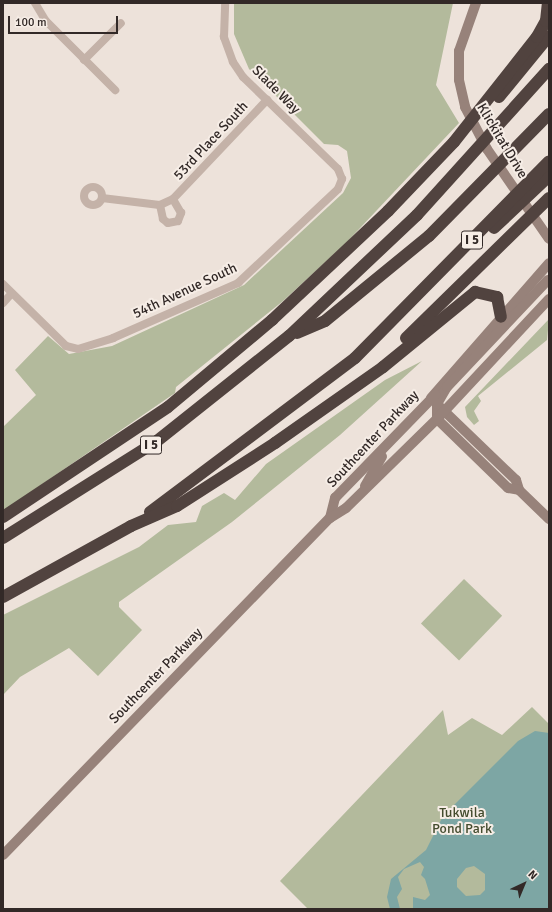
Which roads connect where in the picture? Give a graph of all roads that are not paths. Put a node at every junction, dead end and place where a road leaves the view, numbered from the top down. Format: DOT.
graph roads {
  1 [pos="35,3"];
  2 [pos="225,3"];
  3 [pos="476,3"];
  4 [pos="548,3"];
  5 [pos="121,23"];
  6 [pos="549,36"];
  7 [pos="84,60"];
  8 [pos="549,69"];
  9 [pos="115,90"];
  10 [pos="267,100"];
  11 [pos="490,102"];
  12 [pos="549,114"];
  13 [pos="549,161"];
  14 [pos="549,176"];
  15 [pos="342,179"];
  16 [pos="102,198"];
  17 [pos="549,198"];
  18 [pos="173,199"];
  19 [pos="160,206"];
  20 [pos="548,238"];
  21 [pos="549,263"];
  22 [pos="3,284"];
  23 [pos="549,285"];
  24 [pos="12,293"];
  25 [pos="549,299"];
  26 [pos="3,303"];
  27 [pos="501,317"];
  28 [pos="394,318"];
  29 [pos="289,336"];
  30 [pos="348,392"];
  31 [pos="437,404"];
  32 [pos="437,419"];
  33 [pos="381,450"];
  34 [pos="519,490"];
  35 [pos="363,492"];
  36 [pos="3,517"];
  37 [pos="330,518"];
  38 [pos="549,519"];
  39 [pos="132,526"];
  40 [pos="3,538"];
  41 [pos="3,597"];
  42 [pos="3,855"];
  1 -- 7 [label="street"];
  2 -- 10 [label="street, Slade Way"];
  3 -- 20 [label="main road, Klickitat Drive"];
  4 -- 11 [label="highway"];
  5 -- 7 [label="street"];
  6 -- 11 [label="highway"];
  7 -- 9 [label="street"];
  8 -- 29 [label="highway, I 5"];
  10 -- 15 [label="street, Slade Way"];
  10 -- 18 [label="street, 53rd Place South"];
  11 -- 36 [label="highway"];
  12 -- 29 [label="highway, I 5"];
  13 -- 28 [label="highway, I 5"];
  14 -- 28 [label="highway, I 5"];
  15 -- 24 [label="street, 54th Avenue South"];
  16 -- 19 [label="street"];
  17 -- 30 [label="highway"];
  18 -- 19 [label="street, 53rd Place South"];
  18 -- 19 [label="street, 53rd Place South"];
  21 -- 27 [label="main road"];
  22 -- 24 [label="street"];
  23 -- 31 [label="main road"];
  23 -- 31 [label="main road, Southcenter Parkway"];
  24 -- 26 [label="street"];
  25 -- 31 [label="main road, Southcenter Parkway"];
  27 -- 30 [label="highway"];
  27 -- 31 [label="main road"];
  28 -- 39 [label="highway, I 5"];
  29 -- 40 [label="highway, I 5"];
  30 -- 39 [label="highway"];
  31 -- 32 [label="main road, Southcenter Parkway"];
  31 -- 33 [label="main road, Southcenter Parkway"];
  31 -- 34 [label="main road"];
  32 -- 34 [label="main road"];
  32 -- 35 [label="main road, Southcenter Parkway"];
  33 -- 35 [label="main road"];
  33 -- 37 [label="main road, Southcenter Parkway"];
  34 -- 38 [label="main road"];
  35 -- 37 [label="main road, Southcenter Parkway"];
  37 -- 42 [label="main road, Southcenter Parkway"];
  39 -- 41 [label="highway, I 5"];
}
